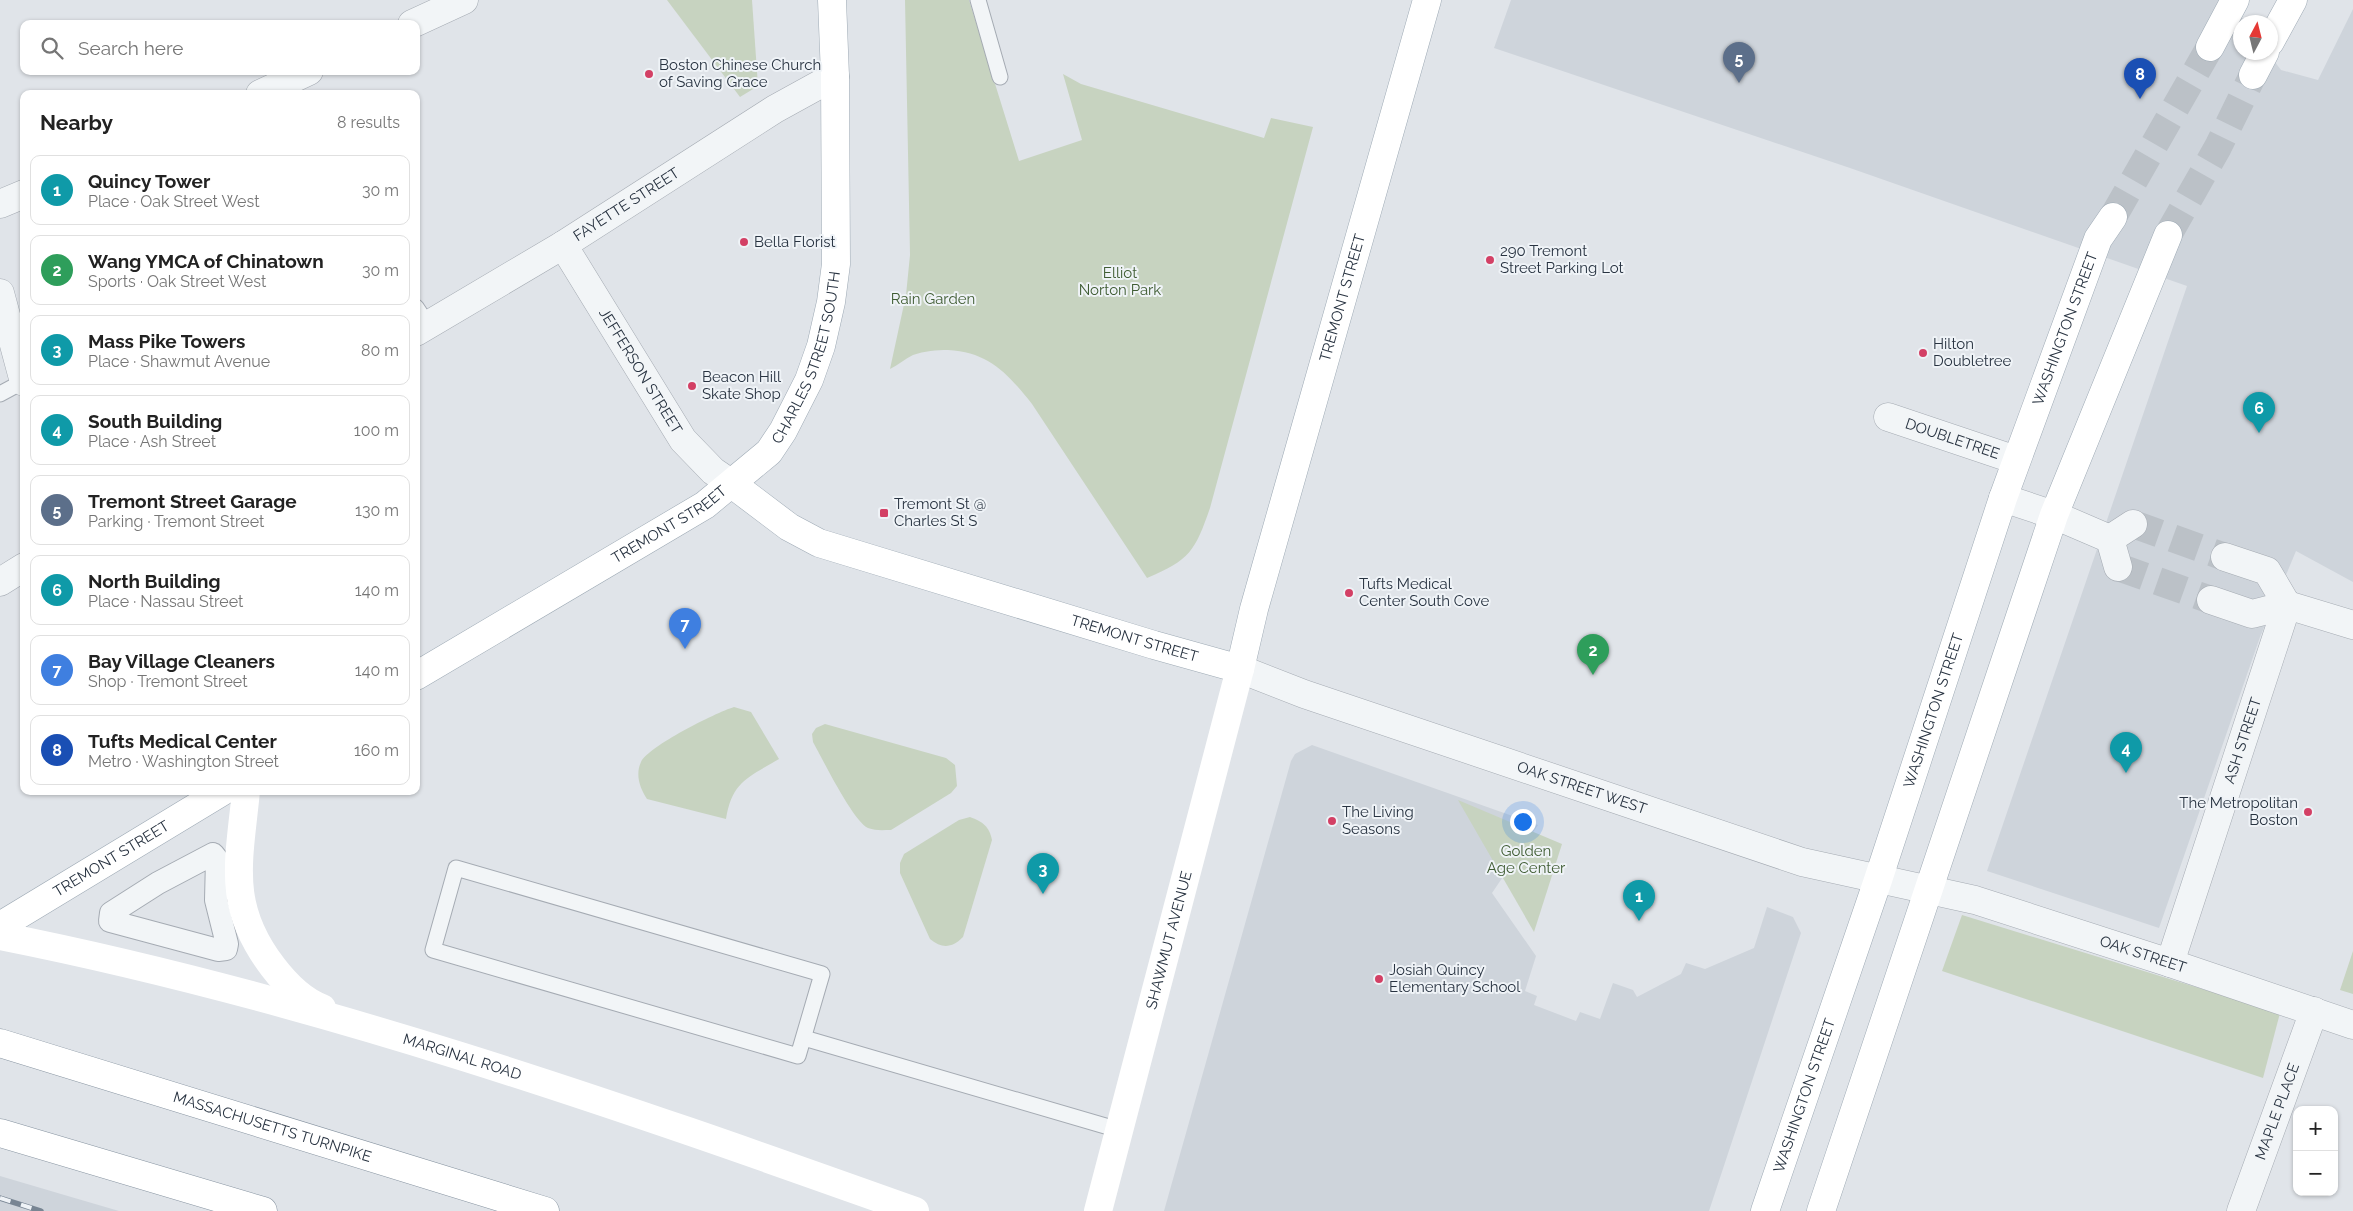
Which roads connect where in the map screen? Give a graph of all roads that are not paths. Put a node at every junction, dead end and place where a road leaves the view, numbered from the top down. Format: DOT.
graph roads {
  1 [pos="464,0"];
  2 [pos="832,0"];
  3 [pos="978,0"];
  4 [pos="1427,0"];
  5 [pos="2235,0"];
  6 [pos="2293,0"];
  7 [pos="420,20"];
  8 [pos="2278,27"];
  9 [pos="2210,48"];
  10 [pos="300,75"];
  11 [pos="835,76"];
  12 [pos="1000,77"];
  13 [pos="269,90"];
  14 [pos="20,196"];
  15 [pos="0,204"];
  16 [pos="2114,217"];
  17 [pos="2168,235"];
  18 [pos="562,244"];
  19 [pos="0,293"];
  20 [pos="420,321"];
  21 [pos="20,367"];
  22 [pos="20,384"];
  23 [pos="0,394"];
  24 [pos="1888,417"];
  25 [pos="2016,460"];
  26 [pos="732,484"];
  27 [pos="2003,498"];
  28 [pos="2054,515"];
  29 [pos="2133,524"];
  30 [pos="2110,539"];
  31 [pos="2225,558"];
  32 [pos="2118,567"];
  33 [pos="20,570"];
  34 [pos="0,582"];
  35 [pos="2211,600"];
  36 [pos="2287,605"];
  37 [pos="2353,625"];
  38 [pos="1240,669"];
  39 [pos="420,674"];
  40 [pos="216,795"];
  41 [pos="246,795"];
  42 [pos="1878,880"];
  43 [pos="1929,891"];
  44 [pos="0,926"];
  45 [pos="0,936"];
  46 [pos="218,950"];
  47 [pos="2170,963"];
  48 [pos="2314,1012"];
  49 [pos="2353,1025"];
  50 [pos="374,1029"];
  51 [pos="804,1038"];
  52 [pos="0,1043"];
  53 [pos="1119,1130"];
  54 [pos="0,1133"];
  55 [pos="263,1211"];
  56 [pos="545,1211"];
  57 [pos="915,1211"];
  58 [pos="1098,1211"];
  59 [pos="1766,1211"];
  60 [pos="1821,1211"];
  61 [pos="2241,1211"];
  1 -- 7 [label="street"];
  2 -- 11 [label="main road, CHARLES STREET SOUTH"];
  3 -- 12 [label="lane"];
  4 -- 38 [label="main road, TREMONT STREET"];
  5 -- 9 [label="main road"];
  6 -- 8 [label="main road"];
  10 -- 13 [label="street"];
  11 -- 18 [label="street, FAYETTE STREET"];
  11 -- 26 [label="main road, CHARLES STREET SOUTH"];
  14 -- 15 [label="street"];
  16 -- 25 [label="main road, WASHINGTON STREET"];
  17 -- 28 [label="main road"];
  18 -- 20 [label="street, FAYETTE STREET"];
  18 -- 26 [label="street, JEFFERSON STREET"];
  19 -- 21 [label="street"];
  22 -- 23 [label="lane"];
  24 -- 25 [label="street, DOUBLETREE"];
  25 -- 27 [label="main road, WASHINGTON STREET"];
  26 -- 38 [label="main road, TREMONT STREET"];
  26 -- 39 [label="main road, TREMONT STREET"];
  27 -- 28 [label="street"];
  27 -- 42 [label="main road, WASHINGTON STREET"];
  28 -- 30 [label="street"];
  28 -- 43 [label="main road"];
  29 -- 30 [label="street"];
  30 -- 32 [label="street"];
  31 -- 36 [label="street"];
  33 -- 34 [label="street"];
  35 -- 36 [label="street"];
  36 -- 37 [label="street"];
  36 -- 47 [label="street, ASH STREET"];
  38 -- 42 [label="street, OAK STREET WEST"];
  38 -- 53 [label="main road, SHAWMUT AVENUE"];
  40 -- 44 [label="main road, TREMONT STREET"];
  41 -- 50 [label="main road"];
  42 -- 43 [label="street, OAK STREET WEST"];
  42 -- 59 [label="main road, WASHINGTON STREET"];
  43 -- 47 [label="street, OAK STREET"];
  43 -- 60 [label="main road"];
  45 -- 50 [label="main road, MARGINAL ROAD"];
  46 -- 46 [label="street"];
  47 -- 48 [label="street, OAK STREET"];
  48 -- 49 [label="street, OAK STREET"];
  48 -- 61 [label="street, MAPLE PLACE"];
  50 -- 57 [label="main road, MARGINAL ROAD"];
  51 -- 51 [label="lane"];
  51 -- 53 [label="lane"];
  52 -- 56 [label="main road, MASSACHUSETTS TURNPIKE"];
  53 -- 58 [label="main road, SHAWMUT AVENUE"];
  54 -- 55 [label="main road"];
}
